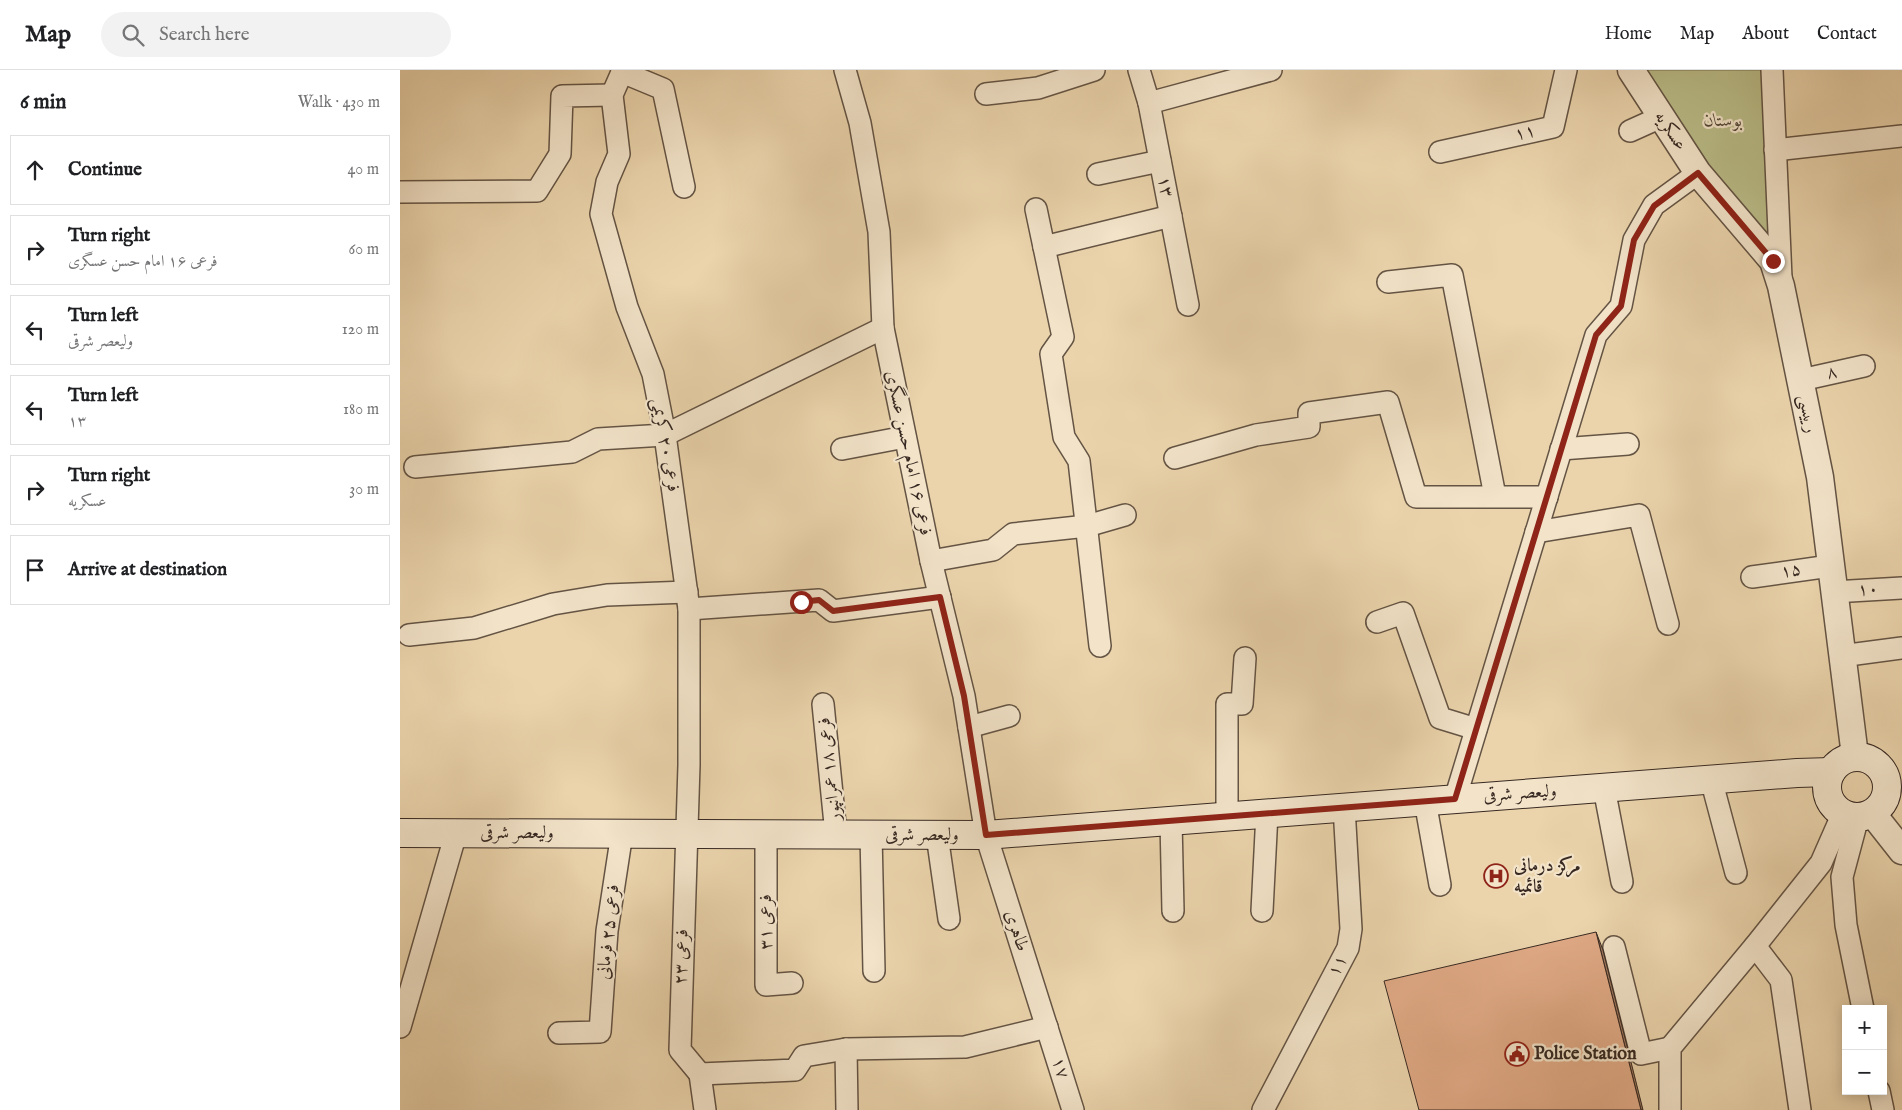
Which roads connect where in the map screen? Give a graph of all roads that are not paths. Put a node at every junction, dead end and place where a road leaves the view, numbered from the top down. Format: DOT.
graph roads {
  1 [pos="845,70"];
  2 [pos="1094,70"];
  3 [pos="1139,70"];
  4 [pos="1271,70"];
  5 [pos="1566,70"];
  6 [pos="1631,70"];
  7 [pos="1772,70"];
  8 [pos="623,71"];
  9 [pos="986,94"];
  10 [pos="612,95"];
  11 [pos="1149,103"];
  12 [pos="1661,117"];
  13 [pos="1630,131"];
  14 [pos="1902,136"];
  15 [pos="1775,150"];
  16 [pos="1440,152"];
  17 [pos="1160,161"];
  18 [pos="1698,173"];
  19 [pos="1098,174"];
  20 [pos="684,187"];
  21 [pos="400,192"];
  22 [pos="1036,210"];
  23 [pos="1171,216"];
  24 [pos="1044,247"];
  25 [pos="1388,282"];
  26 [pos="1782,286"];
  27 [pos="1188,305"];
  28 [pos="883,328"];
  29 [pos="1864,366"];
  30 [pos="1801,380"];
  31 [pos="665,435"];
  32 [pos="905,437"];
  33 [pos="1628,444"];
  34 [pos="842,449"];
  35 [pos="1561,450"];
  36 [pos="1174,458"];
  37 [pos="415,467"];
  38 [pos="1495,496"];
  39 [pos="1547,497"];
  40 [pos="1125,515"];
  41 [pos="1087,526"];
  42 [pos="1536,532"];
  43 [pos="930,561"];
  44 [pos="1830,566"];
  45 [pos="1752,577"];
  46 [pos="1902,588"];
  47 [pos="1834,592"];
  48 [pos="940,597"];
  49 [pos="688,601"];
  50 [pos="1377,622"];
  51 [pos="1668,624"];
  52 [pos="409,634"];
  53 [pos="1100,646"];
  54 [pos="1902,648"];
  55 [pos="1841,656"];
  56 [pos="1245,658"];
  57 [pos="823,704"];
  58 [pos="1009,716"];
  59 [pos="969,727"];
  60 [pos="1476,729"];
  61 [pos="1855,756"];
  62 [pos="1831,772"];
  63 [pos="1894,777"];
  64 [pos="1711,780"];
  65 [pos="1604,788"];
  66 [pos="1455,799"];
  67 [pos="1425,801"];
  68 [pos="1344,807"];
  69 [pos="1267,813"];
  70 [pos="1858,814"];
  71 [pos="1228,817"];
  72 [pos="1171,821"];
  73 [pos="400,833"];
  74 [pos="456,833"];
  75 [pos="622,833"];
  76 [pos="686,833"];
  77 [pos="766,833"];
  78 [pos="836,834"];
  79 [pos="870,834"];
  80 [pos="937,835"];
  81 [pos="986,835"];
  82 [pos="1902,851"];
  83 [pos="1736,873"];
  84 [pos="1622,882"];
  85 [pos="1440,885"];
  86 [pos="1173,911"];
  87 [pos="1262,911"];
  88 [pos="949,919"];
  89 [pos="1755,946"];
  90 [pos="1614,947"];
  91 [pos="874,971"];
  92 [pos="792,984"];
  93 [pos="1862,1005"];
  94 [pos="400,1027"];
  95 [pos="1047,1027"];
  96 [pos="559,1034"];
  97 [pos="1670,1048"];
  98 [pos="846,1049"];
  99 [pos="700,1074"];
  100 [pos="1880,1095"];
  101 [pos="705,1110"];
  102 [pos="847,1110"];
  103 [pos="1073,1110"];
  104 [pos="1262,1110"];
  105 [pos="1670,1110"];
  106 [pos="1800,1110"];
  107 [pos="1883,1110"];
  1 -- 28 [label="street, فرعی ۱۶ امام حسن عسگری"];
  2 -- 9 [label="street"];
  3 -- 11 [label="street, ۱۳"];
  4 -- 11 [label="street"];
  5 -- 16 [label="street, ۱۱"];
  6 -- 12 [label="street, عسکریه"];
  7 -- 15 [label="street, رییسی"];
  8 -- 10 [label="street"];
  8 -- 20 [label="street"];
  10 -- 21 [label="street"];
  10 -- 31 [label="street, فرعی ۲۰ کریمی"];
  11 -- 17 [label="street, ۱۳"];
  12 -- 13 [label="street"];
  12 -- 18 [label="street, عسکریه"];
  14 -- 15 [label="street"];
  15 -- 26 [label="street, رییسی"];
  17 -- 19 [label="street"];
  17 -- 23 [label="street, ۱۳"];
  18 -- 26 [label="street, عسکریه"];
  18 -- 35 [label="street"];
  22 -- 24 [label="street"];
  23 -- 24 [label="street"];
  23 -- 27 [label="street, ۱۳"];
  24 -- 41 [label="street"];
  25 -- 38 [label="street"];
  26 -- 30 [label="street, رییسی"];
  28 -- 31 [label="street"];
  28 -- 32 [label="street, فرعی ۱۶ امام حسن عسگری"];
  29 -- 30 [label="street, ۸"];
  30 -- 44 [label="street, رییسی"];
  31 -- 37 [label="street"];
  31 -- 49 [label="street, فرعی ۲۰ کریمی"];
  32 -- 34 [label="street"];
  32 -- 43 [label="street, فرعی ۱۶ امام حسن عسگری"];
  33 -- 35 [label="street"];
  35 -- 39 [label="street"];
  36 -- 38 [label="street"];
  38 -- 39 [label="street"];
  39 -- 42 [label="street"];
  40 -- 41 [label="street"];
  41 -- 43 [label="street"];
  41 -- 53 [label="street"];
  42 -- 51 [label="street"];
  42 -- 60 [label="street"];
  43 -- 48 [label="street, فرعی ۱۶ امام حسن عسگری"];
  44 -- 45 [label="street, ۱۵"];
  44 -- 47 [label="street, رییسی"];
  46 -- 47 [label="street, ۱۰"];
  47 -- 55 [label="street, رییسی"];
  48 -- 49 [label="street"];
  48 -- 59 [label="street, فرعی ۱۶ امام حسن عسگری"];
  49 -- 52 [label="street"];
  49 -- 76 [label="street, فرعی ۲۰ کریمی"];
  50 -- 60 [label="street"];
  54 -- 55 [label="street"];
  55 -- 61 [label="street, رییسی"];
  56 -- 71 [label="street"];
  57 -- 78 [label="street, فرعی ۱۸ عمرانپور"];
  58 -- 59 [label="street"];
  59 -- 81 [label="street, فرعی ۱۶ امام حسن عسگری"];
  60 -- 66 [label="street"];
  61 -- 62 [label="main road"];
  61 -- 63 [label="main road"];
  62 -- 64 [label="main road, ولیعصر شرقی"];
  62 -- 70 [label="main road"];
  63 -- 70 [label="main road"];
  64 -- 65 [label="main road, ولیعصر شرقی"];
  64 -- 83 [label="street"];
  65 -- 66 [label="main road, ولیعصر شرقی"];
  65 -- 84 [label="street"];
  66 -- 67 [label="main road, ولیعصر شرقی"];
  67 -- 68 [label="main road, ولیعصر شرقی"];
  67 -- 85 [label="street"];
  68 -- 69 [label="main road, ولیعصر شرقی"];
  68 -- 104 [label="street, ۱۱"];
  69 -- 71 [label="main road, ولیعصر شرقی"];
  69 -- 87 [label="street"];
  70 -- 82 [label="street"];
  70 -- 89 [label="street"];
  70 -- 93 [label="street"];
  71 -- 72 [label="main road, ولیعصر شرقی"];
  72 -- 81 [label="main road, ولیعصر شرقی"];
  72 -- 86 [label="street"];
  73 -- 74 [label="main road, ولیعصر شرقی"];
  74 -- 75 [label="main road, ولیعصر شرقی"];
  74 -- 94 [label="street"];
  75 -- 76 [label="main road, ولیعصر شرقی"];
  75 -- 96 [label="street, فرعی ۲۵ فرمانی"];
  76 -- 77 [label="main road, ولیعصر شرقی"];
  76 -- 99 [label="street, فرعی ۲۳"];
  77 -- 78 [label="main road, ولیعصر شرقی"];
  77 -- 92 [label="street, فرعی ۳۱"];
  78 -- 79 [label="main road, ولیعصر شرقی"];
  79 -- 80 [label="main road, ولیعصر شرقی"];
  79 -- 91 [label="street"];
  80 -- 81 [label="main road, ولیعصر شرقی"];
  80 -- 88 [label="street"];
  81 -- 95 [label="street, طاهری"];
  89 -- 97 [label="street"];
  89 -- 106 [label="street"];
  90 -- 97 [label="street"];
  95 -- 98 [label="street"];
  95 -- 103 [label="street, ۱۷"];
  97 -- 105 [label="street"];
  98 -- 99 [label="street"];
  98 -- 102 [label="street"];
  99 -- 101 [label="street"];
  100 -- 107 [label="street"];
}
